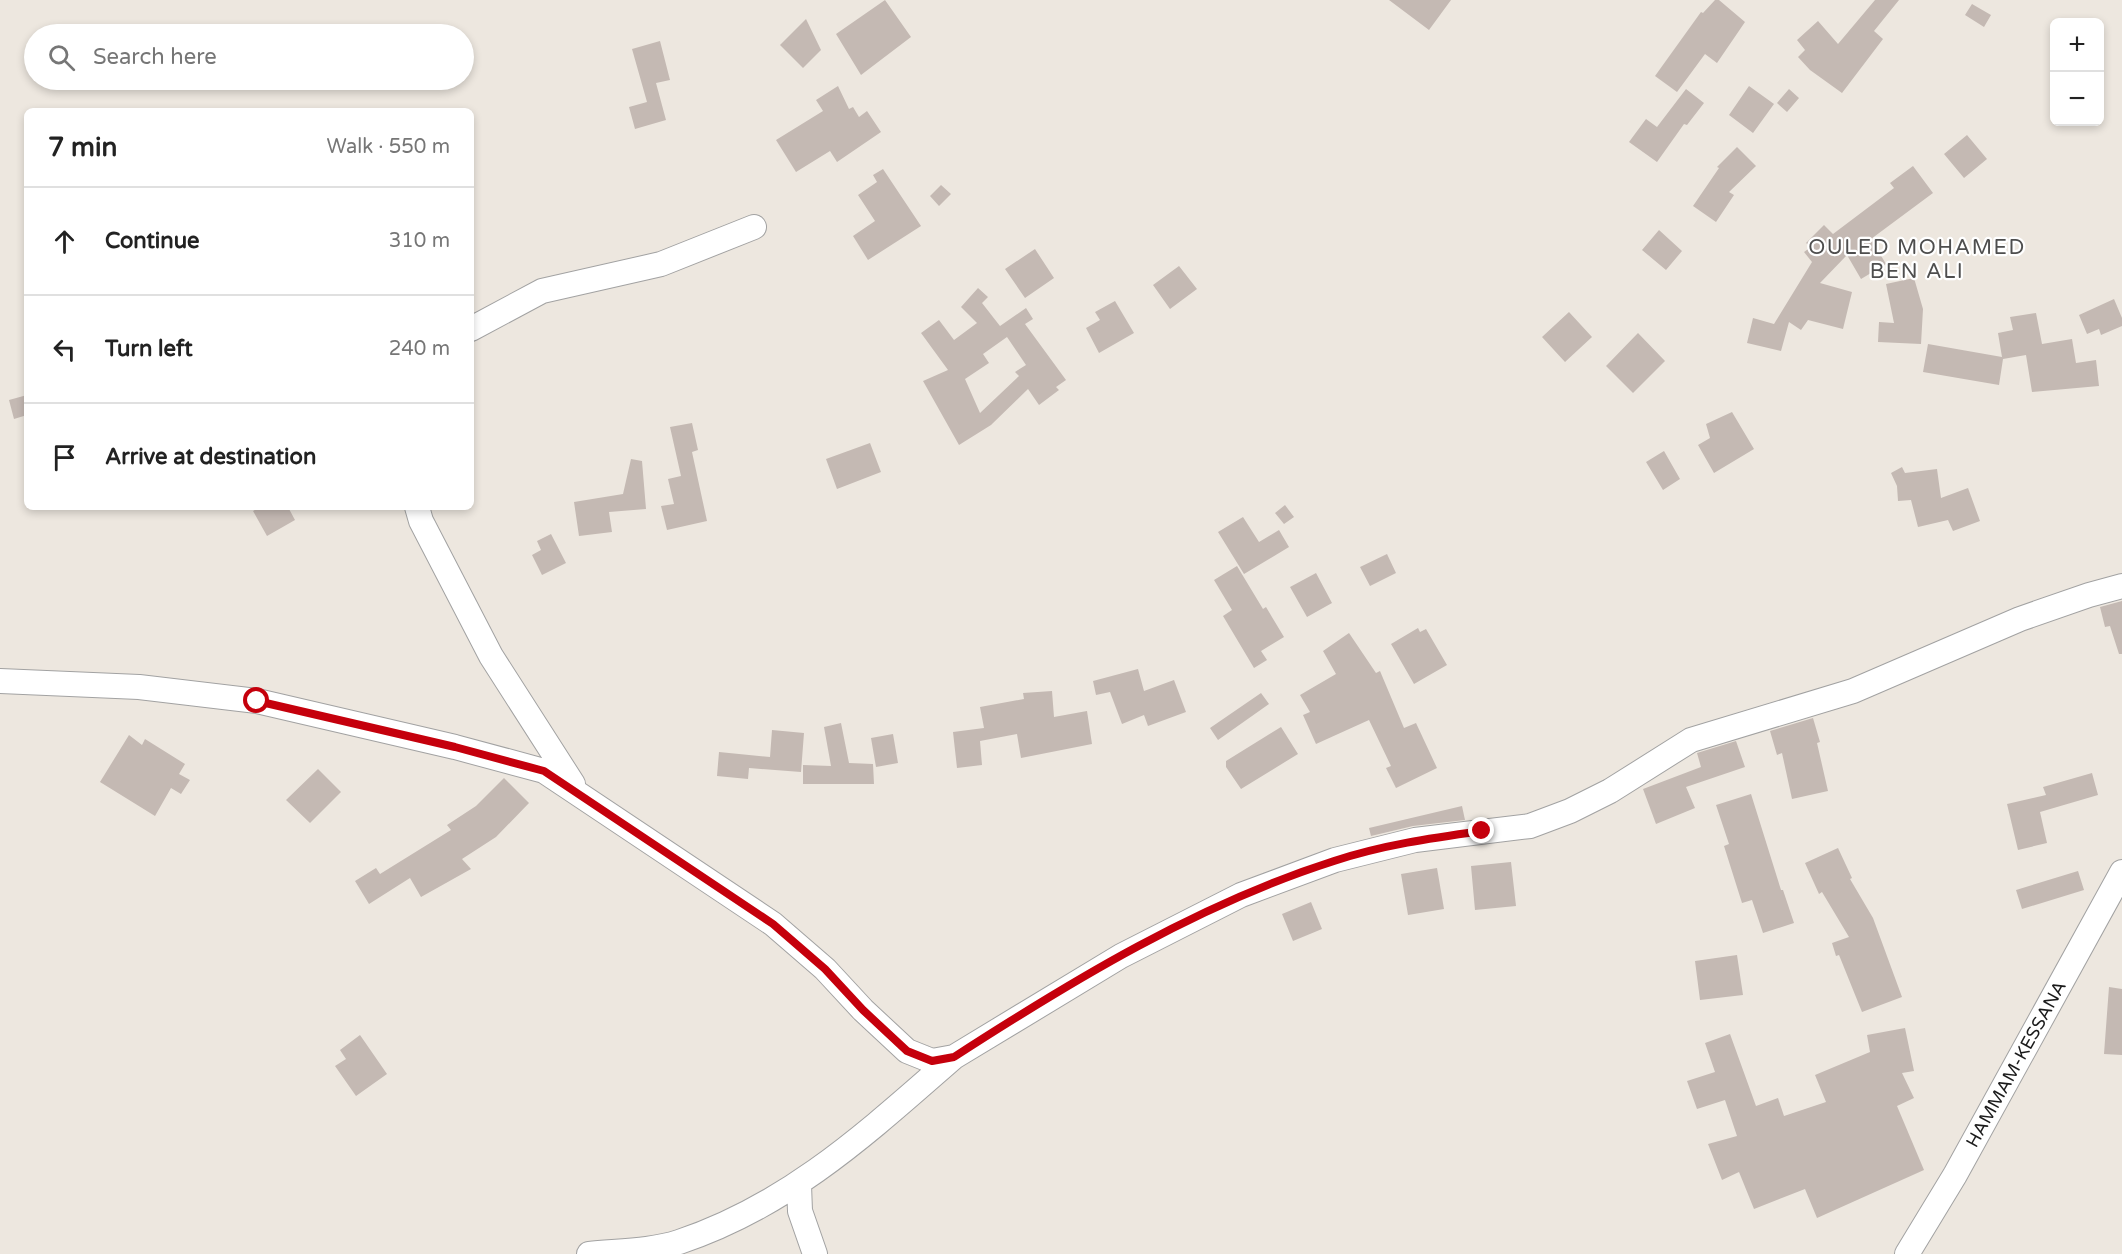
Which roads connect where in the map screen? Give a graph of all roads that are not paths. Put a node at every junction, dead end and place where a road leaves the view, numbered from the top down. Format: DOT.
graph roads {
  1 [pos="754,227"];
  2 [pos="474,327"];
  3 [pos="418,510"];
  4 [pos="2122,586"];
  5 [pos="0,681"];
  6 [pos="580,794"];
  7 [pos="2122,872"];
  8 [pos="954,1057"];
  9 [pos="799,1185"];
  10 [pos="589,1254"];
  11 [pos="815,1254"];
  12 [pos="1907,1254"];
  1 -- 2 [label="street"];
  3 -- 6 [label="street"];
  4 -- 8 [label="street"];
  5 -- 6 [label="street"];
  6 -- 8 [label="street"];
  7 -- 12 [label="street, HAMMAM-KESSANA"];
  8 -- 9 [label="street"];
  9 -- 10 [label="street"];
  9 -- 11 [label="street"];
}
